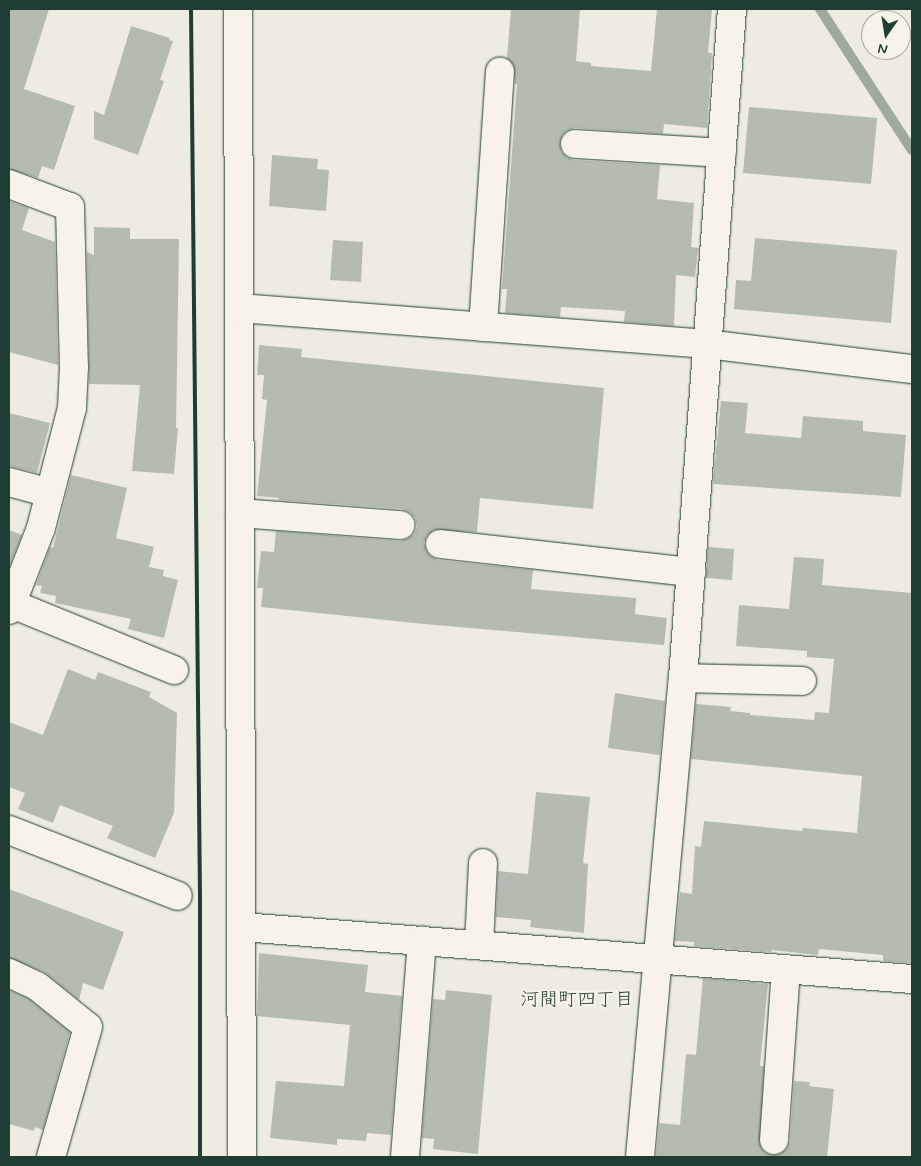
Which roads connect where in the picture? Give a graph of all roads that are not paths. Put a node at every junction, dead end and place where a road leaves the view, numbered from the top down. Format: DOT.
graph roads {
  1 [pos="238,9"];
  2 [pos="732,9"];
  3 [pos="500,72"];
  4 [pos="574,144"];
  5 [pos="722,153"];
  6 [pos="9,184"];
  7 [pos="240,308"];
  8 [pos="483,327"];
  9 [pos="707,344"];
  10 [pos="912,368"];
  11 [pos="9,482"];
  12 [pos="50,493"];
  13 [pos="240,513"];
  14 [pos="401,525"];
  15 [pos="440,544"];
  16 [pos="691,572"];
  17 [pos="11,607"];
  18 [pos="174,670"];
  19 [pos="683,678"];
  20 [pos="802,681"];
  21 [pos="9,830"];
  22 [pos="483,863"];
  23 [pos="178,896"];
  24 [pos="242,927"];
  25 [pos="422,941"];
  26 [pos="479,945"];
  27 [pos="658,958"];
  28 [pos="786,969"];
  29 [pos="9,973"];
  30 [pos="912,979"];
  31 [pos="774,1140"];
  32 [pos="51,1157"];
  33 [pos="242,1157"];
  34 [pos="405,1157"];
  35 [pos="640,1157"];
  1 -- 7 [label="street"];
  2 -- 5 [label="street"];
  3 -- 8 [label="street"];
  4 -- 5 [label="street"];
  5 -- 9 [label="street"];
  6 -- 12 [label="street"];
  7 -- 8 [label="street"];
  7 -- 13 [label="street"];
  8 -- 9 [label="street"];
  9 -- 10 [label="street"];
  9 -- 16 [label="street"];
  11 -- 12 [label="street"];
  12 -- 17 [label="street"];
  13 -- 14 [label="street"];
  13 -- 24 [label="street"];
  15 -- 16 [label="street"];
  16 -- 19 [label="street"];
  17 -- 18 [label="street"];
  19 -- 20 [label="street"];
  19 -- 27 [label="street"];
  21 -- 23 [label="street"];
  22 -- 26 [label="street"];
  24 -- 25 [label="street"];
  24 -- 33 [label="street"];
  25 -- 26 [label="street"];
  25 -- 34 [label="street"];
  26 -- 27 [label="street"];
  27 -- 28 [label="street"];
  27 -- 35 [label="street"];
  28 -- 30 [label="street"];
  28 -- 31 [label="street"];
  29 -- 32 [label="street"];
}
